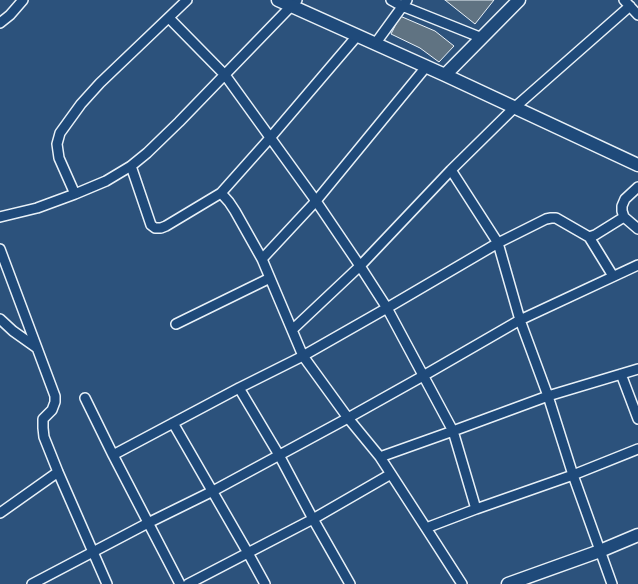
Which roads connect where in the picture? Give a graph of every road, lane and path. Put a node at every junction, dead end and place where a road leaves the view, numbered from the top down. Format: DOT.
graph roads {
  1 [pos="22,0"];
  2 [pos="188,0"];
  3 [pos="278,0"];
  4 [pos="391,0"];
  5 [pos="519,0"];
  6 [pos="294,3"];
  7 [pos="405,3"];
  8 [pos="627,3"];
  9 [pos="638,15"];
  10 [pos="169,18"];
  11 [pos="0,23"];
  12 [pos="357,36"];
  13 [pos="482,38"];
  14 [pos="375,44"];
  15 [pos="426,67"];
  16 [pos="225,75"];
  17 [pos="445,75"];
  18 [pos="514,108"];
  19 [pos="270,138"];
  20 [pos="638,165"];
  21 [pos="131,166"];
  22 [pos="451,170"];
  23 [pos="638,187"];
  24 [pos="221,193"];
  25 [pos="75,194"];
  26 [pos="316,201"];
  27 [pos="0,217"];
  28 [pos="624,217"];
  29 [pos="638,229"];
  30 [pos="589,237"];
  31 [pos="498,243"];
  32 [pos="0,249"];
  33 [pos="262,259"];
  34 [pos="638,265"];
  35 [pos="360,266"];
  36 [pos="613,276"];
  37 [pos="270,278"];
  38 [pos="387,308"];
  39 [pos="0,319"];
  40 [pos="520,320"];
  41 [pos="176,324"];
  42 [pos="292,330"];
  43 [pos="37,348"];
  44 [pos="303,356"];
  45 [pos="638,369"];
  46 [pos="621,374"];
  47 [pos="423,376"];
  48 [pos="239,388"];
  49 [pos="548,396"];
  50 [pos="85,398"];
  51 [pos="348,418"];
  52 [pos="638,419"];
  53 [pos="173,423"];
  54 [pos="453,431"];
  55 [pos="638,448"];
  56 [pos="113,455"];
  57 [pos="279,455"];
  58 [pos="380,457"];
  59 [pos="58,472"];
  60 [pos="391,474"];
  61 [pos="573,475"];
  62 [pos="213,491"];
  63 [pos="476,509"];
  64 [pos="0,513"];
  65 [pos="313,519"];
  66 [pos="148,523"];
  67 [pos="426,528"];
  68 [pos="638,535"];
  69 [pos="600,551"];
  70 [pos="93,552"];
  71 [pos="248,553"];
  72 [pos="32,584"];
  73 [pos="107,584"];
  74 [pos="180,584"];
  75 [pos="188,584"];
  76 [pos="265,584"];
  77 [pos="350,584"];
  78 [pos="462,584"];
  79 [pos="508,584"];
  80 [pos="612,584"];
  1 -- 11 [label="street"];
  2 -- 10 [label="street"];
  3 -- 6 [label="street"];
  4 -- 7 [label="street"];
  5 -- 13 [label="street"];
  6 -- 12 [label="street"];
  6 -- 16 [label="street"];
  7 -- 13 [label="street"];
  7 -- 14 [label="street"];
  8 -- 9 [label="street"];
  8 -- 18 [label="street"];
  10 -- 16 [label="street"];
  10 -- 25 [label="street"];
  12 -- 14 [label="street"];
  12 -- 19 [label="street"];
  13 -- 17 [label="street"];
  14 -- 15 [label="street"];
  15 -- 17 [label="street"];
  15 -- 26 [label="street"];
  16 -- 19 [label="street"];
  16 -- 21 [label="street"];
  17 -- 18 [label="street"];
  18 -- 20 [label="street"];
  18 -- 22 [label="street"];
  19 -- 24 [label="street"];
  19 -- 26 [label="street"];
  21 -- 24 [label="street"];
  21 -- 25 [label="street"];
  22 -- 31 [label="street"];
  22 -- 35 [label="street"];
  23 -- 28 [label="street"];
  24 -- 33 [label="street"];
  25 -- 27 [label="street"];
  26 -- 33 [label="street"];
  26 -- 35 [label="street"];
  28 -- 29 [label="street"];
  28 -- 30 [label="street"];
  30 -- 31 [label="street"];
  30 -- 36 [label="street"];
  31 -- 38 [label="street"];
  31 -- 40 [label="street"];
  32 -- 43 [label="street"];
  33 -- 37 [label="street"];
  34 -- 36 [label="street"];
  35 -- 38 [label="street"];
  35 -- 42 [label="street"];
  36 -- 40 [label="street"];
  37 -- 41 [label="street"];
  37 -- 42 [label="street"];
  38 -- 44 [label="street"];
  38 -- 47 [label="street"];
  39 -- 43 [label="street"];
  40 -- 47 [label="street"];
  40 -- 49 [label="street"];
  42 -- 44 [label="street"];
  43 -- 59 [label="street"];
  44 -- 48 [label="street"];
  44 -- 51 [label="street"];
  45 -- 46 [label="street"];
  46 -- 49 [label="street"];
  46 -- 52 [label="street"];
  47 -- 51 [label="street"];
  47 -- 54 [label="street"];
  48 -- 53 [label="street"];
  48 -- 57 [label="street"];
  49 -- 54 [label="street"];
  49 -- 61 [label="street"];
  50 -- 56 [label="street"];
  51 -- 57 [label="street"];
  51 -- 58 [label="street"];
  53 -- 56 [label="street"];
  53 -- 62 [label="street"];
  54 -- 58 [label="street"];
  54 -- 63 [label="street"];
  55 -- 61 [label="street"];
  56 -- 66 [label="street"];
  57 -- 62 [label="street"];
  57 -- 65 [label="street"];
  58 -- 60 [label="street"];
  59 -- 64 [label="street"];
  59 -- 70 [label="street"];
  60 -- 65 [label="street"];
  60 -- 67 [label="street"];
  61 -- 63 [label="street"];
  61 -- 69 [label="street"];
  62 -- 66 [label="street"];
  62 -- 71 [label="street"];
  63 -- 67 [label="street"];
  65 -- 71 [label="street"];
  65 -- 77 [label="street"];
  66 -- 70 [label="street"];
  66 -- 74 [label="street"];
  67 -- 78 [label="street"];
  68 -- 69 [label="street"];
  69 -- 79 [label="street"];
  69 -- 80 [label="street"];
  70 -- 72 [label="street"];
  70 -- 73 [label="street"];
  71 -- 75 [label="street"];
  71 -- 76 [label="street"];
}
